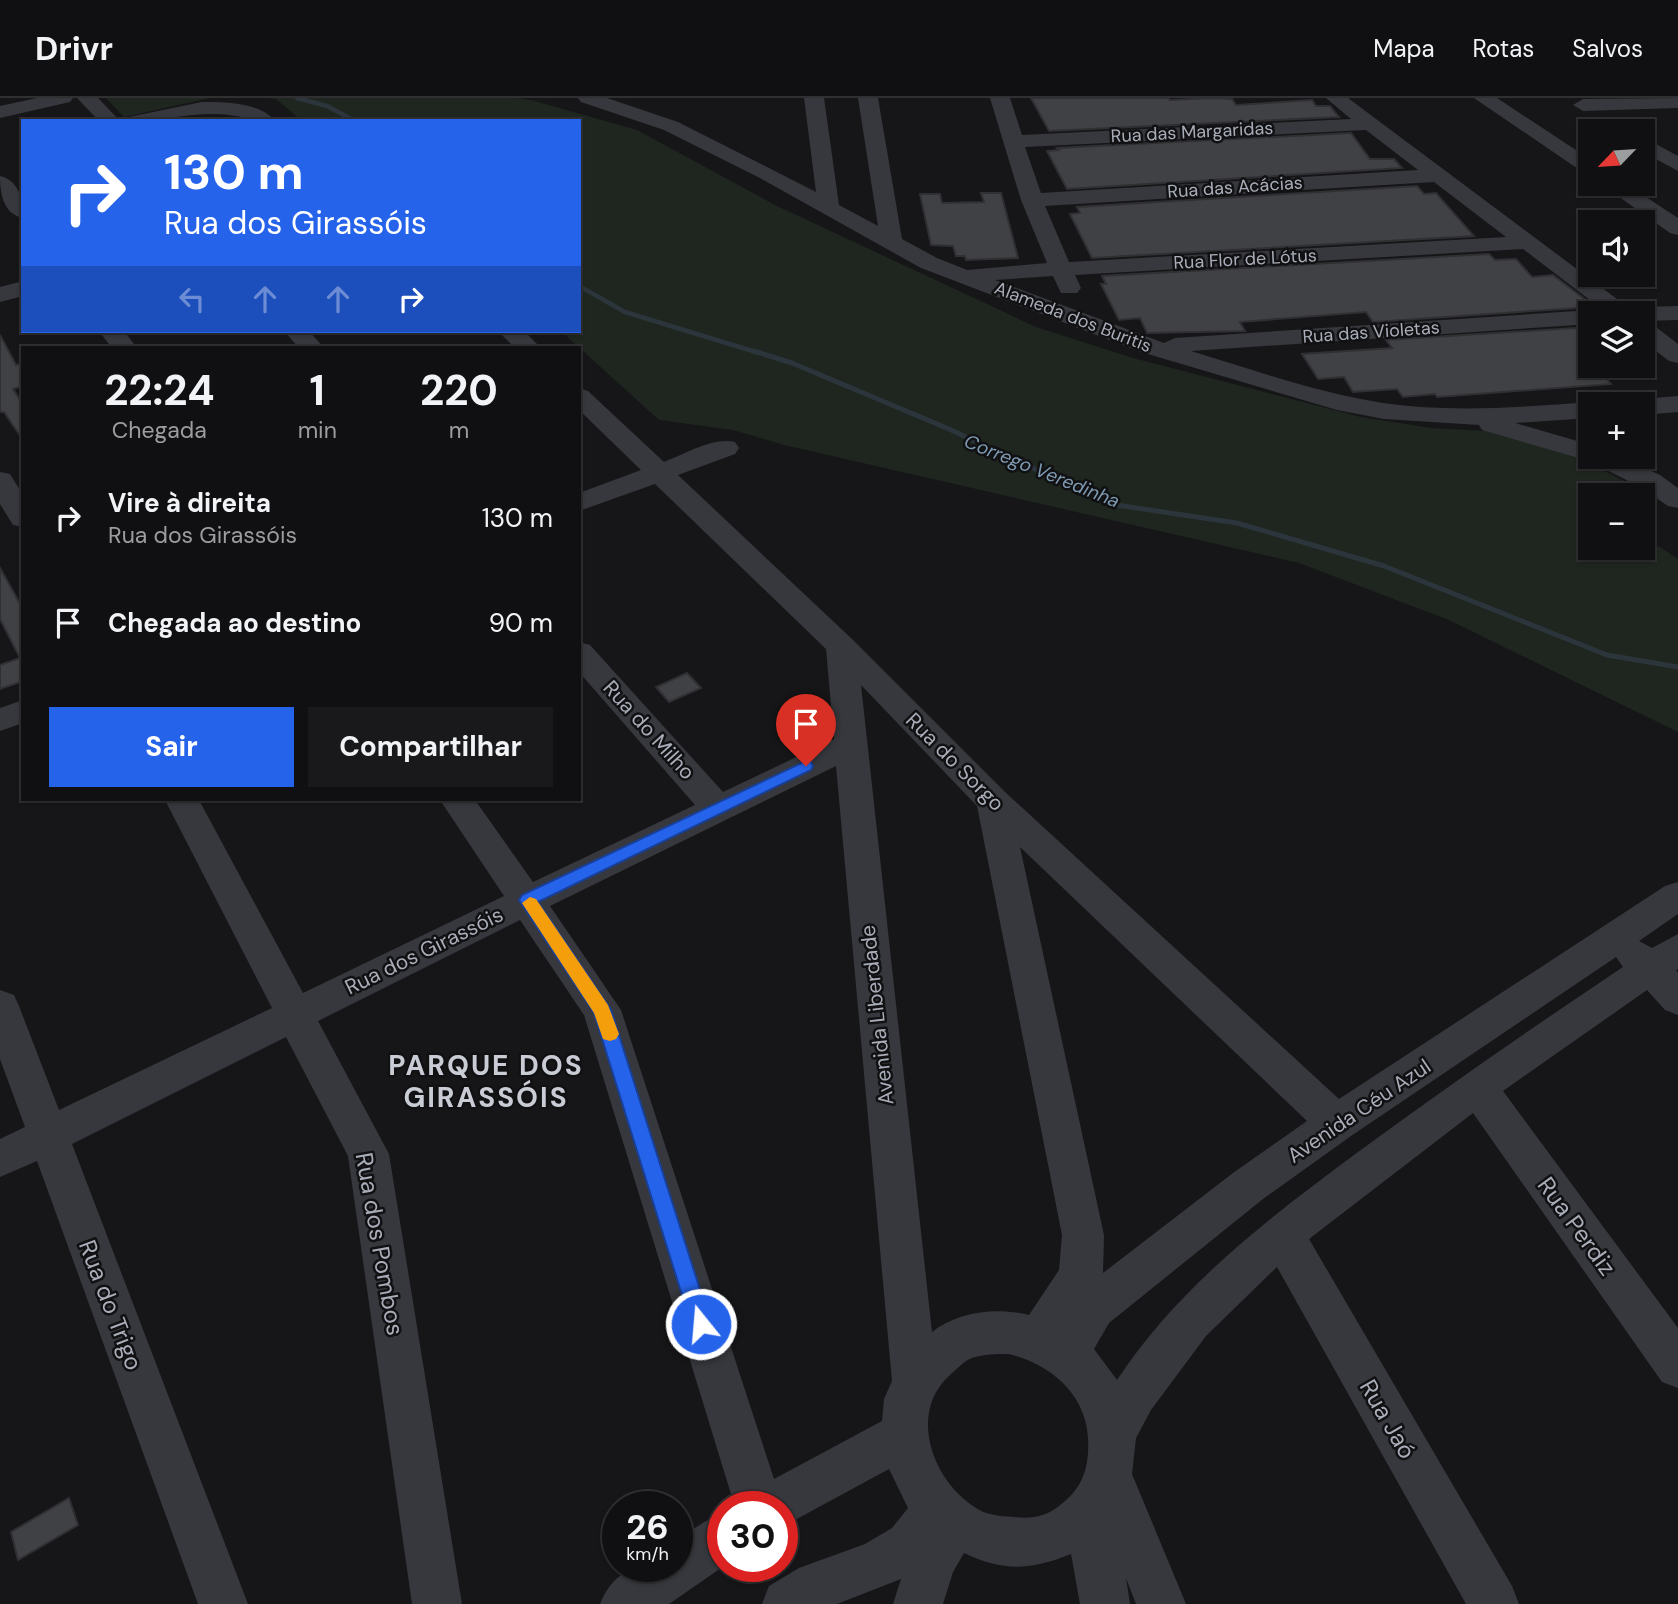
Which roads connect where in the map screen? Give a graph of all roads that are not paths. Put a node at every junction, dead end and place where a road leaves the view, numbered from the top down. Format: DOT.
graph roads {
  1 [pos="17,98"];
  2 [pos="63,98"];
  3 [pos="87,98"];
  4 [pos="588,98"];
  5 [pos="814,98"];
  6 [pos="868,98"];
  7 [pos="1000,98"];
  8 [pos="1336,98"];
  9 [pos="1484,98"];
  10 [pos="0,102"];
  11 [pos="1577,102"];
  12 [pos="1678,102"];
  13 [pos="0,113"];
  14 [pos="108,119"];
  15 [pos="145,119"];
  16 [pos="263,119"];
  17 [pos="1604,119"];
  18 [pos="1369,124"];
  19 [pos="1014,141"];
  20 [pos="1656,151"];
  21 [pos="822,155"];
  22 [pos="1578,160"];
  23 [pos="1678,165"];
  24 [pos="765,173"];
  25 [pos="1437,174"];
  26 [pos="0,182"];
  27 [pos="1630,196"];
  28 [pos="1032,200"];
  29 [pos="21,209"];
  30 [pos="830,209"];
  31 [pos="1678,228"];
  32 [pos="1528,242"];
  33 [pos="892,244"];
  34 [pos="1061,270"];
  35 [pos="962,275"];
  36 [pos="21,289"];
  37 [pos="0,295"];
  38 [pos="1606,301"];
  39 [pos="1678,313"];
  40 [pos="1655,314"];
  41 [pos="1578,318"];
  42 [pos="1082,321"];
  43 [pos="298,333"];
  44 [pos="512,333"];
  45 [pos="1655,339"];
  46 [pos="1240,341"];
  47 [pos="310,346"];
  48 [pos="526,346"];
  49 [pos="1150,347"];
  50 [pos="1678,356"];
  51 [pos="1224,369"];
  52 [pos="581,398"];
  53 [pos="1678,404"];
  54 [pos="1655,406"];
  55 [pos="1578,411"];
  56 [pos="1471,418"];
  57 [pos="1578,418"];
  58 [pos="1578,445"];
  59 [pos="726,448"];
  60 [pos="1578,450"];
  61 [pos="1623,469"];
  62 [pos="661,472"];
  63 [pos="0,480"];
  64 [pos="1678,500"];
  65 [pos="581,502"];
  66 [pos="21,516"];
  67 [pos="841,646"];
  68 [pos="581,654"];
  69 [pos="902,709"];
  70 [pos="21,712"];
  71 [pos="0,720"];
  72 [pos="848,737"];
  73 [pos="183,801"];
  74 [pos="458,801"];
  75 [pos="993,801"];
  76 [pos="718,808"];
  77 [pos="528,900"];
  78 [pos="1673,911"];
  79 [pos="1613,939"];
  80 [pos="1665,959"];
  81 [pos="1678,999"];
  82 [pos="0,1006"];
  83 [pos="297,1015"];
  84 [pos="1477,1087"];
  85 [pos="1337,1124"];
  86 [pos="48,1136"];
  87 [pos="0,1159"];
  88 [pos="1282,1234"];
  89 [pos="1052,1346"];
  90 [pos="1678,1366"];
  91 [pos="915,1383"];
  92 [pos="904,1435"];
  93 [pos="1104,1474"];
  94 [pos="754,1491"];
  95 [pos="798,1492"];
  96 [pos="945,1517"];
  97 [pos="707,1549"];
  98 [pos="223,1604"];
  99 [pos="437,1604"];
  100 [pos="625,1604"];
  101 [pos="787,1604"];
  102 [pos="918,1604"];
  103 [pos="1105,1604"];
  104 [pos="1161,1604"];
  105 [pos="1494,1604"];
  1 -- 10 [label="street"];
  2 -- 13 [label="street"];
  3 -- 14 [label="street"];
  4 -- 24 [label="street, Alameda dos Buritis"];
  5 -- 21 [label="street"];
  6 -- 33 [label="street"];
  7 -- 19 [label="street"];
  8 -- 18 [label="street"];
  9 -- 22 [label="street"];
  11 -- 12 [label="street"];
  11 -- 17 [label="street"];
  15 -- 16 [label="street"];
  18 -- 19 [label="street, Rua das Margaridas"];
  18 -- 25 [label="street"];
  19 -- 28 [label="street"];
  20 -- 23 [label="street"];
  21 -- 24 [label="street"];
  21 -- 30 [label="street"];
  24 -- 30 [label="street, Alameda dos Buritis"];
  25 -- 28 [label="street, Rua das Acácias"];
  25 -- 32 [label="street"];
  26 -- 29 [label="street"];
  27 -- 31 [label="street"];
  28 -- 34 [label="street"];
  30 -- 33 [label="street, Alameda dos Buritis"];
  32 -- 34 [label="street, Rua Flor de Lótus"];
  32 -- 38 [label="street"];
  33 -- 35 [label="street, Alameda dos Buritis"];
  34 -- 35 [label="street, Rua Flor de Lótus"];
  34 -- 42 [label="street"];
  35 -- 42 [label="street, Alameda dos Buritis"];
  36 -- 37 [label="street"];
  39 -- 40 [label="street"];
  41 -- 46 [label="street, Rua das Violetas"];
  42 -- 49 [label="street, Alameda dos Buritis"];
  43 -- 47 [label="street"];
  44 -- 48 [label="street"];
  45 -- 50 [label="street"];
  46 -- 49 [label="street, Rua das Violetas"];
  46 -- 51 [label="street"];
  49 -- 51 [label="street, Alameda dos Buritis"];
  51 -- 56 [label="street, Alameda dos Buritis"];
  52 -- 62 [label="street, Rua do Sorgo"];
  53 -- 54 [label="street"];
  55 -- 56 [label="street, Alameda dos Buritis"];
  56 -- 60 [label="street"];
  57 -- 58 [label="street"];
  59 -- 62 [label="street"];
  61 -- 64 [label="street"];
  62 -- 65 [label="street"];
  62 -- 67 [label="street, Rua do Sorgo"];
  63 -- 66 [label="street"];
  67 -- 69 [label="street, Rua do Sorgo"];
  67 -- 72 [label="street, Avenida Liberdade"];
  68 -- 76 [label="street, Rua do Milho"];
  69 -- 72 [label="street, Rua dos Girassóis"];
  69 -- 75 [label="street, Rua do Sorgo"];
  70 -- 71 [label="street"];
  72 -- 76 [label="street, Rua dos Girassóis"];
  72 -- 91 [label="street, Avenida Liberdade"];
  73 -- 83 [label="street, Rua dos Pombos"];
  74 -- 77 [label="street"];
  75 -- 85 [label="street, Rua do Sorgo"];
  75 -- 89 [label="street"];
  76 -- 77 [label="street, Rua dos Girassóis"];
  77 -- 83 [label="street, Rua dos Girassóis"];
  77 -- 94 [label="street"];
  78 -- 79 [label="street, Avenida Céu Azul"];
  79 -- 80 [label="street"];
  79 -- 85 [label="street, Avenida Céu Azul"];
  80 -- 81 [label="street"];
  80 -- 84 [label="street"];
  82 -- 86 [label="street, Rua do Trigo"];
  83 -- 86 [label="street, Rua dos Girassóis"];
  83 -- 99 [label="street, Rua dos Pombos"];
  84 -- 88 [label="street"];
  84 -- 90 [label="street, Rua Perdiz"];
  85 -- 89 [label="street, Avenida Céu Azul"];
  86 -- 87 [label="street, Rua dos Girassóis"];
  86 -- 98 [label="street, Rua do Trigo"];
  88 -- 93 [label="street"];
  88 -- 105 [label="street, Rua Jaó"];
  89 -- 91 [label="street"];
  89 -- 93 [label="street"];
  91 -- 92 [label="street"];
  92 -- 95 [label="street"];
  92 -- 96 [label="street"];
  93 -- 96 [label="street"];
  93 -- 103 [label="street"];
  93 -- 104 [label="street"];
  96 -- 101 [label="street"];
  96 -- 102 [label="street"];
  97 -- 100 [label="street"];
}
